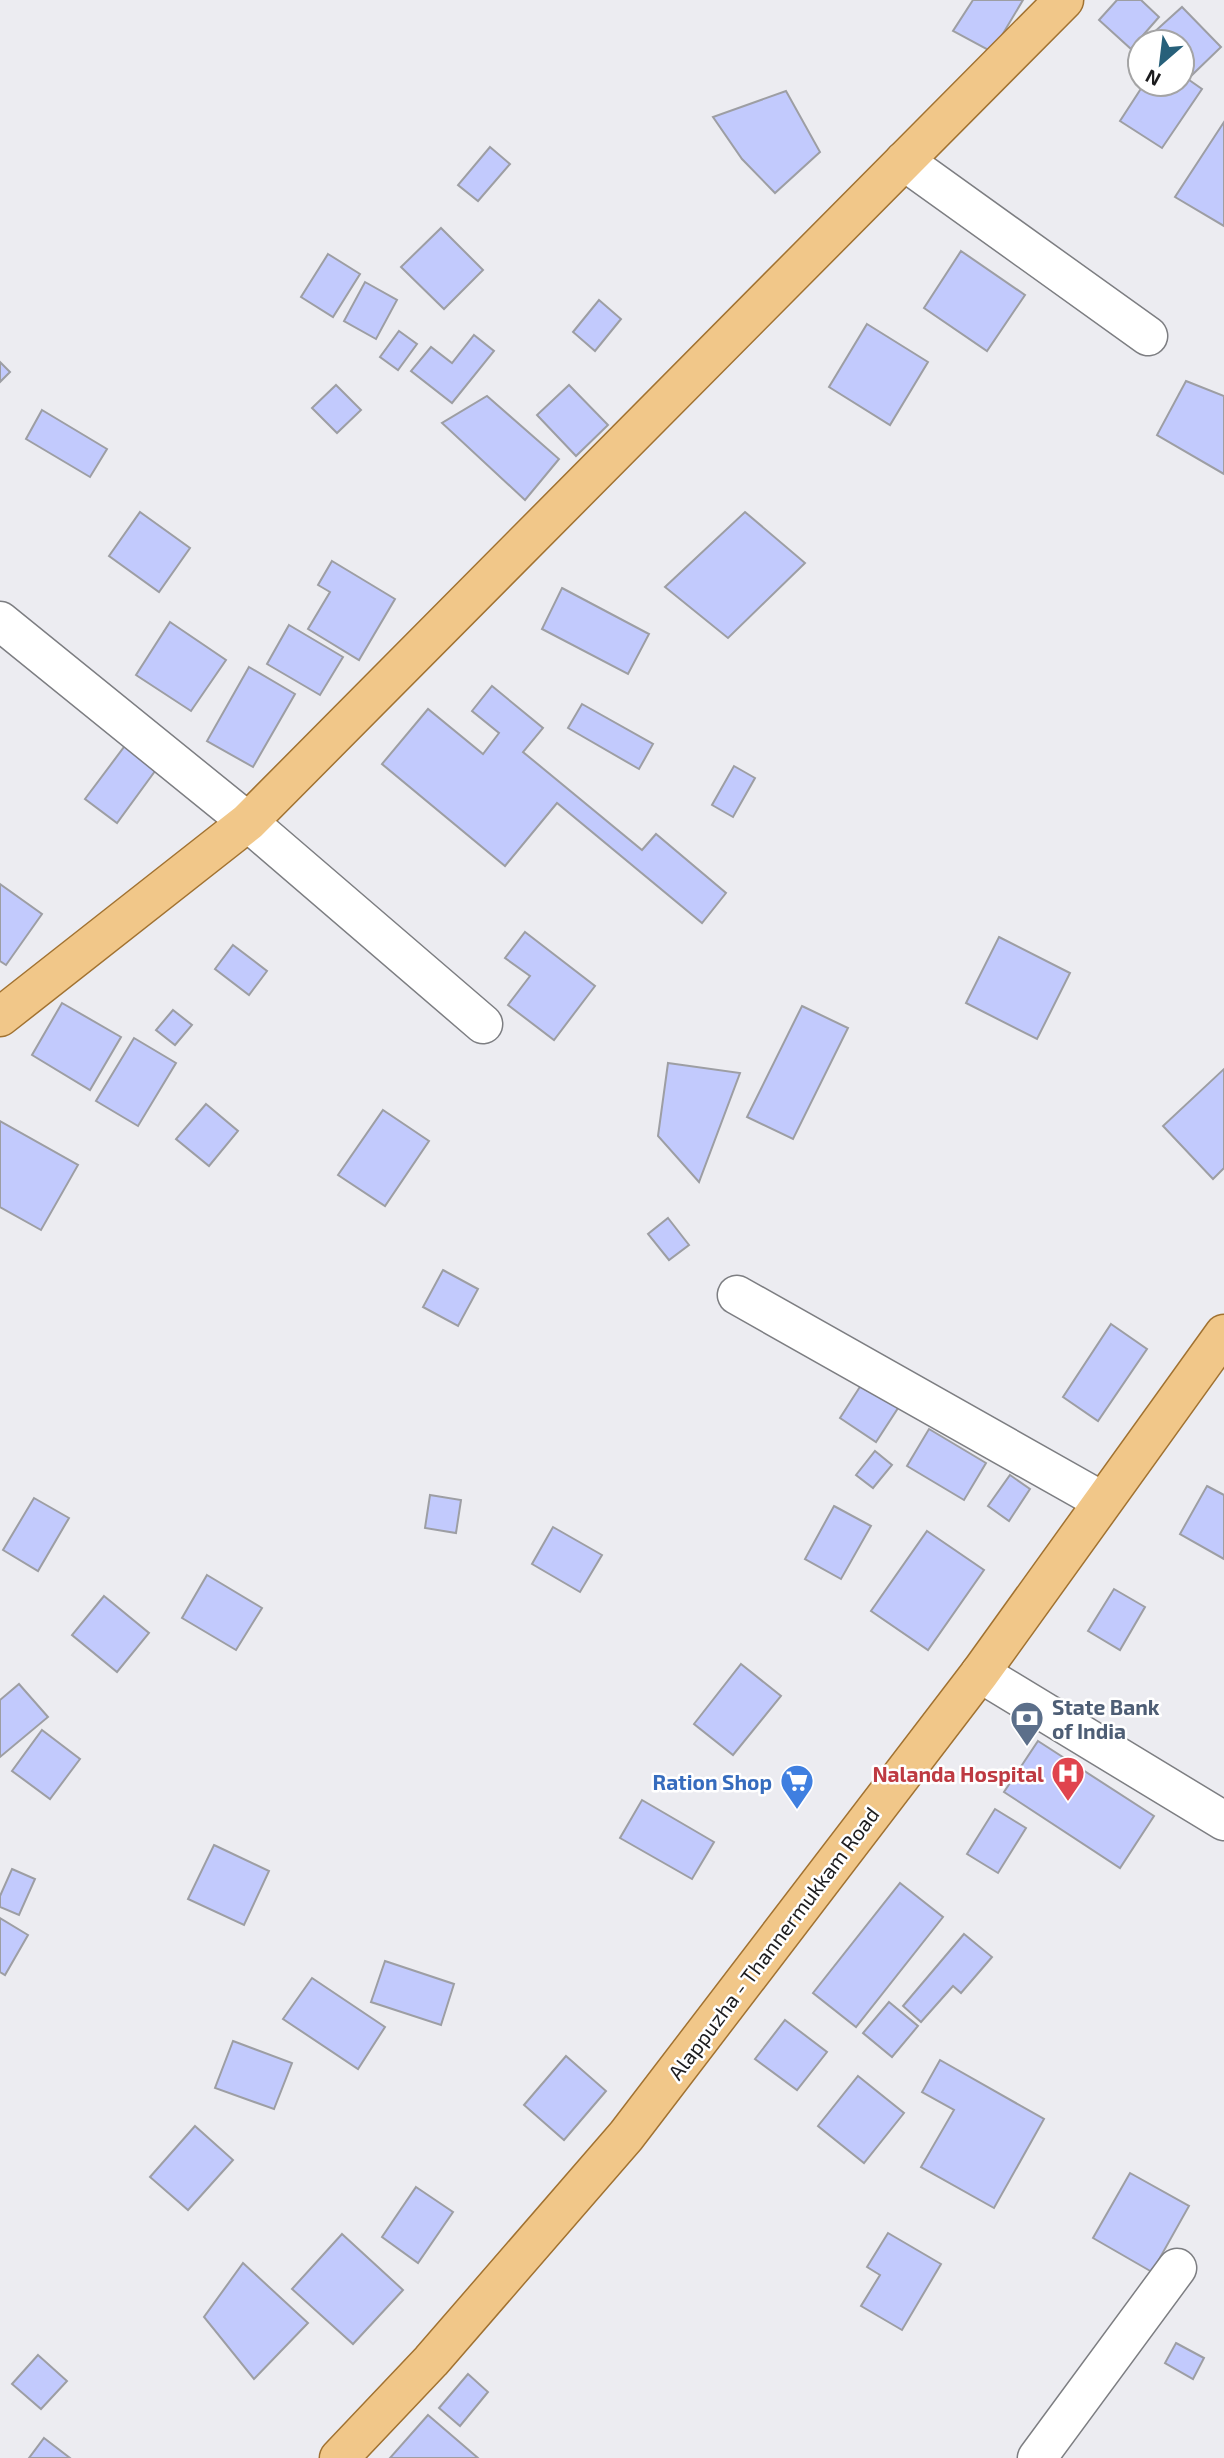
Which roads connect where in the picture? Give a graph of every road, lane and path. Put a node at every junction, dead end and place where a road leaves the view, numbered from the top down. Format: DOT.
graph roads {
  1 [pos="1064,0"];
  2 [pos="904,161"];
  3 [pos="1148,336"];
  4 [pos="0,621"];
  5 [pos="248,822"];
  6 [pos="0,1017"];
  7 [pos="483,1024"];
  8 [pos="737,1295"];
  9 [pos="1224,1334"];
  10 [pos="1102,1501"];
  11 [pos="980,1673"];
  12 [pos="1224,1821"];
  13 [pos="1177,2268"];
  14 [pos="339,2458"];
  15 [pos="1037,2458"];
  1 -- 2 [label="main road"];
  2 -- 3 [label="street"];
  2 -- 5 [label="main road"];
  4 -- 5 [label="street"];
  5 -- 6 [label="main road"];
  5 -- 7 [label="street"];
  8 -- 10 [label="street"];
  9 -- 10 [label="main road, Alappuzha - Thannermukkam Road"];
  10 -- 11 [label="main road, Alappuzha - Thannermukkam Road"];
  11 -- 12 [label="street"];
  11 -- 14 [label="main road, Alappuzha - Thannermukkam Road"];
  13 -- 15 [label="street"];
}
